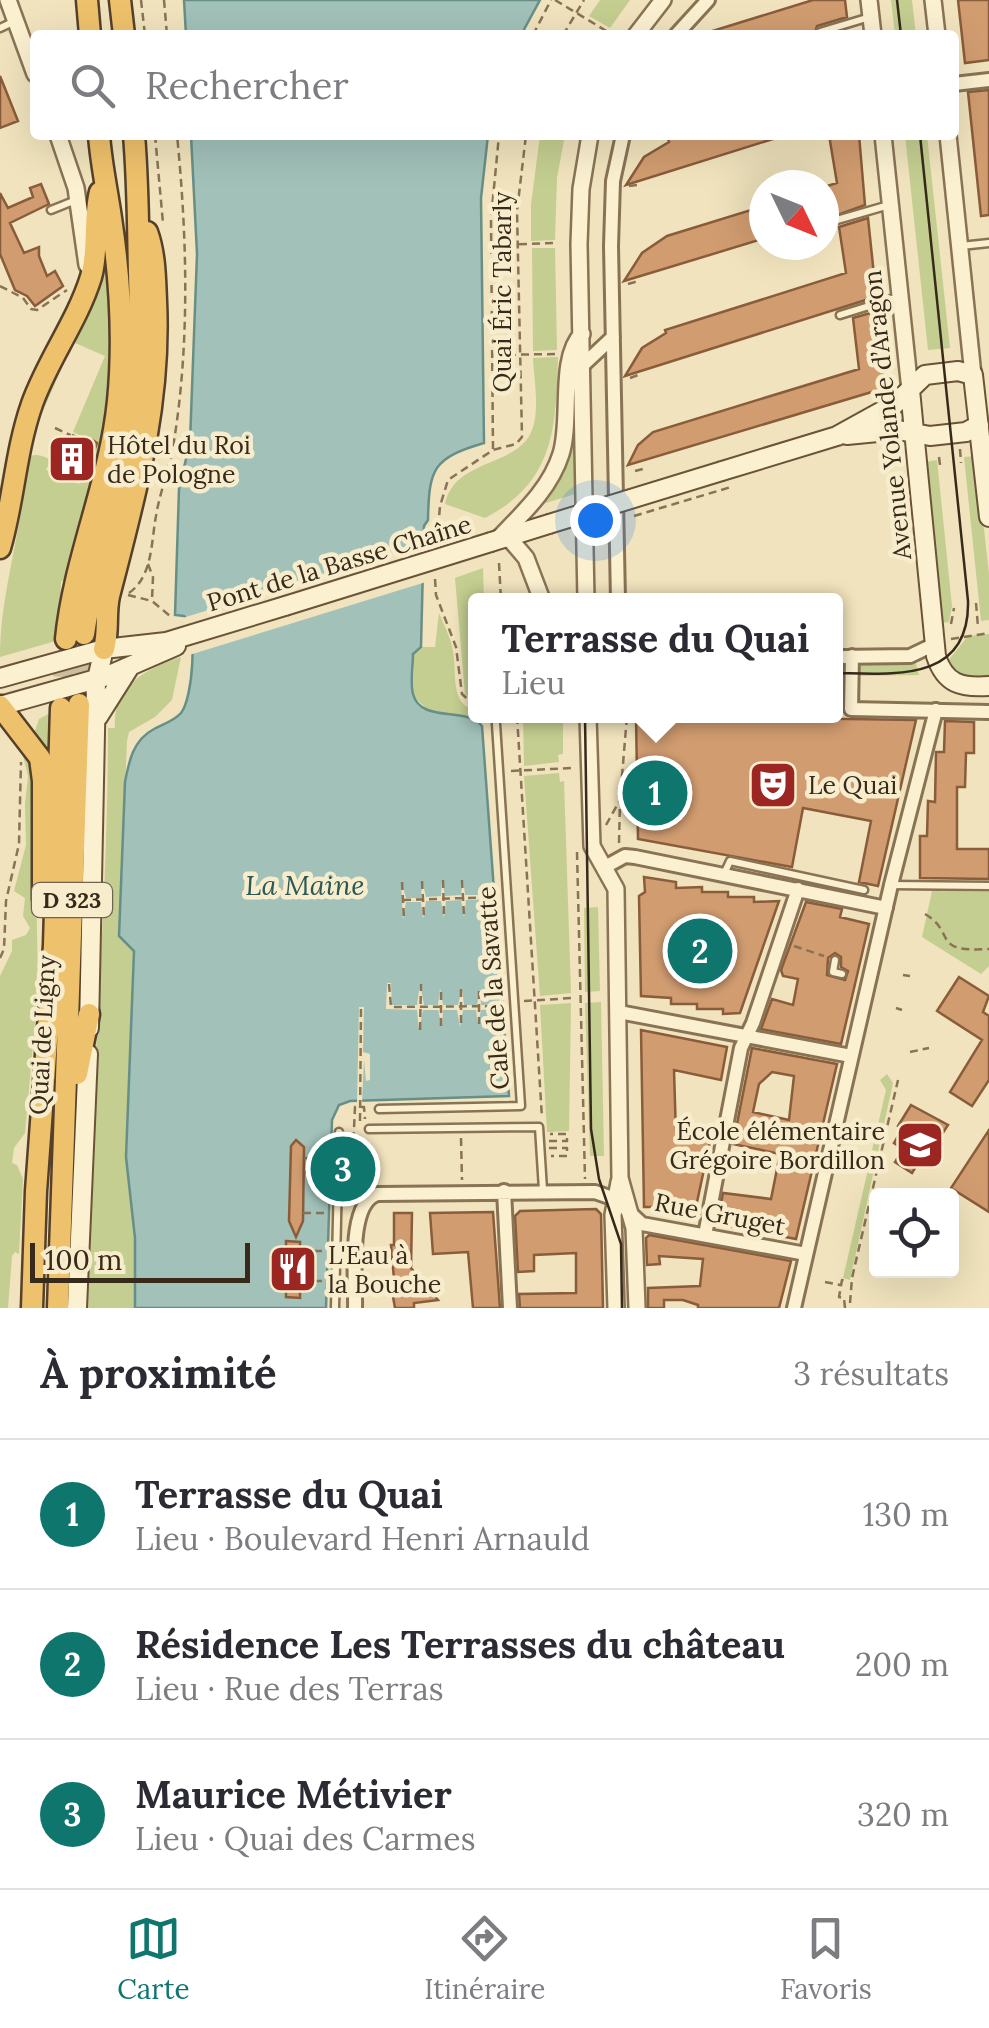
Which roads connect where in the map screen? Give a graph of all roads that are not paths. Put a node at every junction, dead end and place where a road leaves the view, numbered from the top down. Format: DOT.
graph roads {
  1 [pos="8,0"];
  2 [pos="87,0"];
  3 [pos="120,0"];
  4 [pos="663,0"];
  5 [pos="708,0"];
  6 [pos="933,0"];
  7 [pos="870,8"];
  8 [pos="8,24"];
  9 [pos="90,30"];
  10 [pos="123,30"];
  11 [pos="640,30"];
  12 [pos="681,30"];
  13 [pos="824,30"];
  14 [pos="936,30"];
  15 [pos="30,65"];
  16 [pos="989,80"];
  17 [pos="959,83"];
  18 [pos="60,140"];
  19 [pos="99,140"];
  20 [pos="134,140"];
  21 [pos="589,140"];
  22 [pos="622,140"];
  23 [pos="884,140"];
  24 [pos="949,140"];
  25 [pos="102,180"];
  26 [pos="76,200"];
  27 [pos="890,205"];
  28 [pos="51,210"];
  29 [pos="140,212"];
  30 [pos="839,219"];
  31 [pos="989,243"];
  32 [pos="960,247"];
  33 [pos="76,292"];
  34 [pos="899,296"];
  35 [pos="840,315"];
  36 [pos="582,334"];
  37 [pos="613,338"];
  38 [pos="582,366"];
  39 [pos="972,376"];
  40 [pos="910,390"];
  41 [pos="984,424"];
  42 [pos="915,435"];
  43 [pos="837,436"];
  44 [pos="989,516"];
  45 [pos="499,540"];
  46 [pos="0,548"];
  47 [pos="539,593"];
  48 [pos="586,593"];
  49 [pos="618,593"];
  50 [pos="202,631"];
  51 [pos="936,643"];
  52 [pos="111,648"];
  53 [pos="843,656"];
  54 [pos="852,656"];
  55 [pos="24,670"];
  56 [pos="122,674"];
  57 [pos="0,678"];
  58 [pos="97,678"];
  59 [pos="989,686"];
  60 [pos="0,706"];
  61 [pos="936,710"];
  62 [pos="989,712"];
  63 [pos="96,720"];
  64 [pos="588,723"];
  65 [pos="496,724"];
  66 [pos="604,868"];
  67 [pos="723,876"];
  68 [pos="891,885"];
  69 [pos="989,886"];
  70 [pos="798,889"];
  71 [pos="864,890"];
  72 [pos="886,908"];
  73 [pos="835,960"];
  74 [pos="842,974"];
  75 [pos="619,1012"];
  76 [pos="90,1014"];
  77 [pos="746,1037"];
  78 [pos="851,1056"];
  79 [pos="45,1074"];
  80 [pos="64,1097"];
  81 [pos="460,1108"];
  82 [pos="379,1109"];
  83 [pos="461,1127"];
  84 [pos="366,1129"];
  85 [pos="338,1132"];
  86 [pos="620,1178"];
  87 [pos="542,1190"];
  88 [pos="504,1191"];
  89 [pos="615,1199"];
  90 [pos="629,1213"];
  91 [pos="705,1235"];
  92 [pos="806,1254"];
  93 [pos="29,1308"];
  94 [pos="58,1308"];
  95 [pos="77,1308"];
  96 [pos="335,1308"];
  97 [pos="355,1308"];
  98 [pos="510,1308"];
  99 [pos="616,1308"];
  100 [pos="637,1308"];
  101 [pos="794,1308"];
  1 -- 8 [label="street"];
  2 -- 9 [label="highway"];
  3 -- 10 [label="highway"];
  4 -- 11 [label="street"];
  5 -- 12 [label="street"];
  6 -- 14 [label="street"];
  7 -- 13 [label="lane"];
  8 -- 15 [label="street"];
  16 -- 17 [label="street"];
  18 -- 26 [label="street"];
  19 -- 25 [label="highway"];
  20 -- 29 [label="highway"];
  21 -- 36 [label="street"];
  22 -- 37 [label="street"];
  23 -- 27 [label="street, Avenue Yolande d’Aragon"];
  24 -- 32 [label="street"];
  25 -- 29 [label="highway"];
  25 -- 33 [label="highway"];
  26 -- 28 [label="lane"];
  26 -- 33 [label="street"];
  27 -- 30 [label="lane"];
  27 -- 34 [label="street, Avenue Yolande d’Aragon"];
  29 -- 52 [label="highway"];
  31 -- 32 [label="lane"];
  32 -- 39 [label="street"];
  33 -- 46 [label="highway"];
  34 -- 35 [label="lane"];
  34 -- 40 [label="street, Avenue Yolande d’Aragon"];
  36 -- 38 [label="street"];
  36 -- 45 [label="street"];
  37 -- 38 [label="street"];
  37 -- 49 [label="street"];
  38 -- 48 [label="street"];
  39 -- 40 [label="main road"];
  39 -- 41 [label="main road"];
  40 -- 42 [label="main road, Avenue Yolande d’Aragon"];
  40 -- 43 [label="main road"];
  41 -- 42 [label="main road"];
  41 -- 44 [label="main road"];
  42 -- 43 [label="main road"];
  42 -- 51 [label="main road, Avenue Yolande d’Aragon"];
  43 -- 45 [label="main road, Pont de la Basse Chaîne, bridge"];
  45 -- 47 [label="street"];
  45 -- 50 [label="main road, Pont de la Basse Chaîne, bridge"];
  50 -- 52 [label="main road, Pont de la Basse Chaîne"];
  50 -- 56 [label="main road, Pont de la Basse Chaîne"];
  51 -- 54 [label="street"];
  51 -- 59 [label="main road, Avenue Yolande d’Aragon"];
  52 -- 55 [label="main road, Pont de la Basse Chaîne"];
  52 -- 58 [label="main road"];
  53 -- 54 [label="street"];
  54 -- 61 [label="street"];
  55 -- 57 [label="main road, Pont de la Basse Chaîne"];
  55 -- 60 [label="main road"];
  56 -- 58 [label="main road, Pont de la Basse Chaîne"];
  56 -- 63 [label="main road"];
  58 -- 60 [label="main road, Pont de la Basse Chaîne"];
  58 -- 63 [label="main road"];
  60 -- 79 [label="highway"];
  61 -- 62 [label="street"];
  61 -- 68 [label="street"];
  63 -- 76 [label="main road"];
  64 -- 66 [label="street"];
  65 -- 81 [label="lane, Cale de la Savatte"];
  66 -- 67 [label="street"];
  66 -- 75 [label="street"];
  67 -- 70 [label="street"];
  67 -- 71 [label="lane"];
  68 -- 69 [label="lane"];
  68 -- 72 [label="street"];
  70 -- 72 [label="street"];
  70 -- 77 [label="street"];
  72 -- 78 [label="street"];
  73 -- 74 [label="lane"];
  75 -- 77 [label="street"];
  75 -- 86 [label="street"];
  76 -- 80 [label="highway"];
  76 -- 95 [label="main road"];
  77 -- 78 [label="street"];
  77 -- 91 [label="street"];
  78 -- 92 [label="street"];
  79 -- 80 [label="highway, Quai de Ligny / D 323"];
  79 -- 93 [label="highway, Quai de Ligny / D 323"];
  80 -- 94 [label="highway, Quai de Ligny / D 323"];
  81 -- 82 [label="lane, Cale de la Savatte"];
  81 -- 83 [label="lane"];
  83 -- 84 [label="lane, Cale de la Savatte"];
  83 -- 87 [label="lane, Cale de la Savatte"];
  85 -- 96 [label="lane"];
  86 -- 89 [label="street"];
  86 -- 90 [label="street"];
  87 -- 88 [label="street"];
  87 -- 89 [label="street"];
  88 -- 97 [label="street"];
  88 -- 98 [label="street"];
  89 -- 90 [label="street"];
  89 -- 99 [label="street"];
  90 -- 91 [label="street, Rue Gruget"];
  90 -- 100 [label="street"];
  91 -- 92 [label="street, Rue Gruget"];
  92 -- 101 [label="street"];
}
